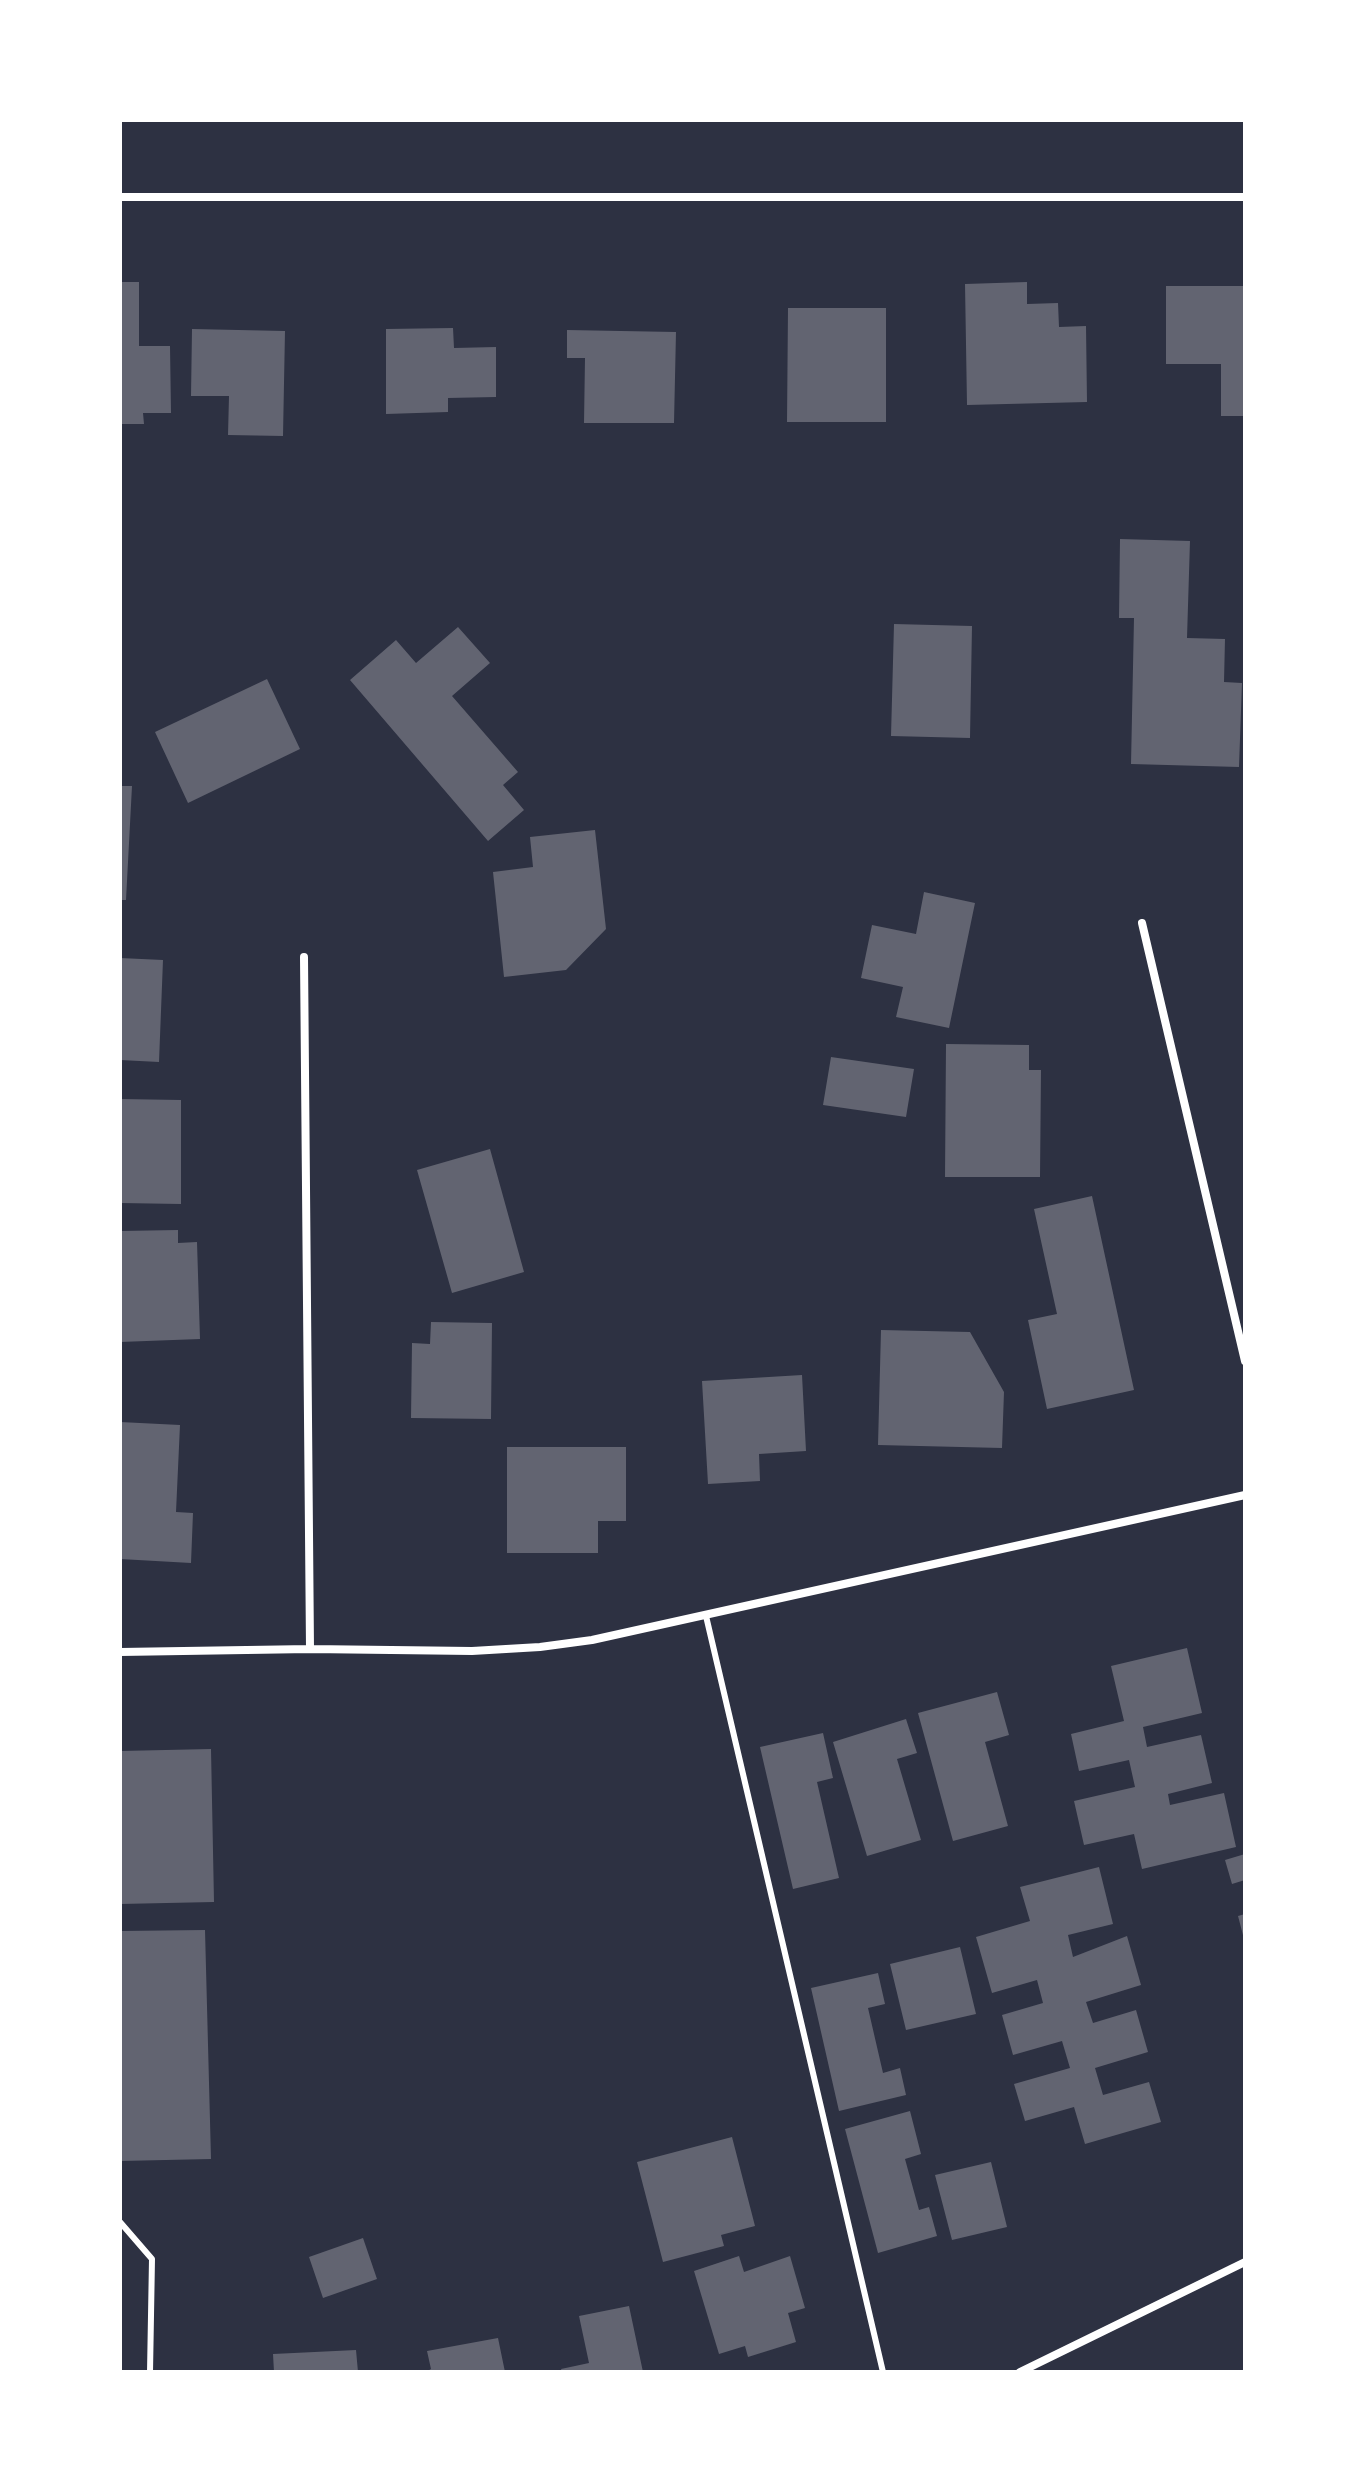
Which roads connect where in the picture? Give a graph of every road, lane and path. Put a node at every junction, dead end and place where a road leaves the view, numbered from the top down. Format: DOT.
graph roads {
  1 [pos="120,197"];
  2 [pos="1245,197"];
  3 [pos="1142,923"];
  4 [pos="304,957"];
  5 [pos="1245,1361"];
  6 [pos="1245,1495"];
  7 [pos="706,1616"];
  8 [pos="310,1649"];
  9 [pos="120,1652"];
  10 [pos="120,2222"];
  11 [pos="1245,2262"];
  12 [pos="150,2372"];
  13 [pos="883,2372"];
  14 [pos="1020,2372"];
  1 -- 2 [label="street"];
  3 -- 5 [label="street"];
  4 -- 8 [label="street"];
  6 -- 7 [label="street"];
  7 -- 8 [label="street"];
  7 -- 13 [label="lane"];
  8 -- 9 [label="street"];
  10 -- 12 [label="lane"];
  11 -- 14 [label="street"];
}
